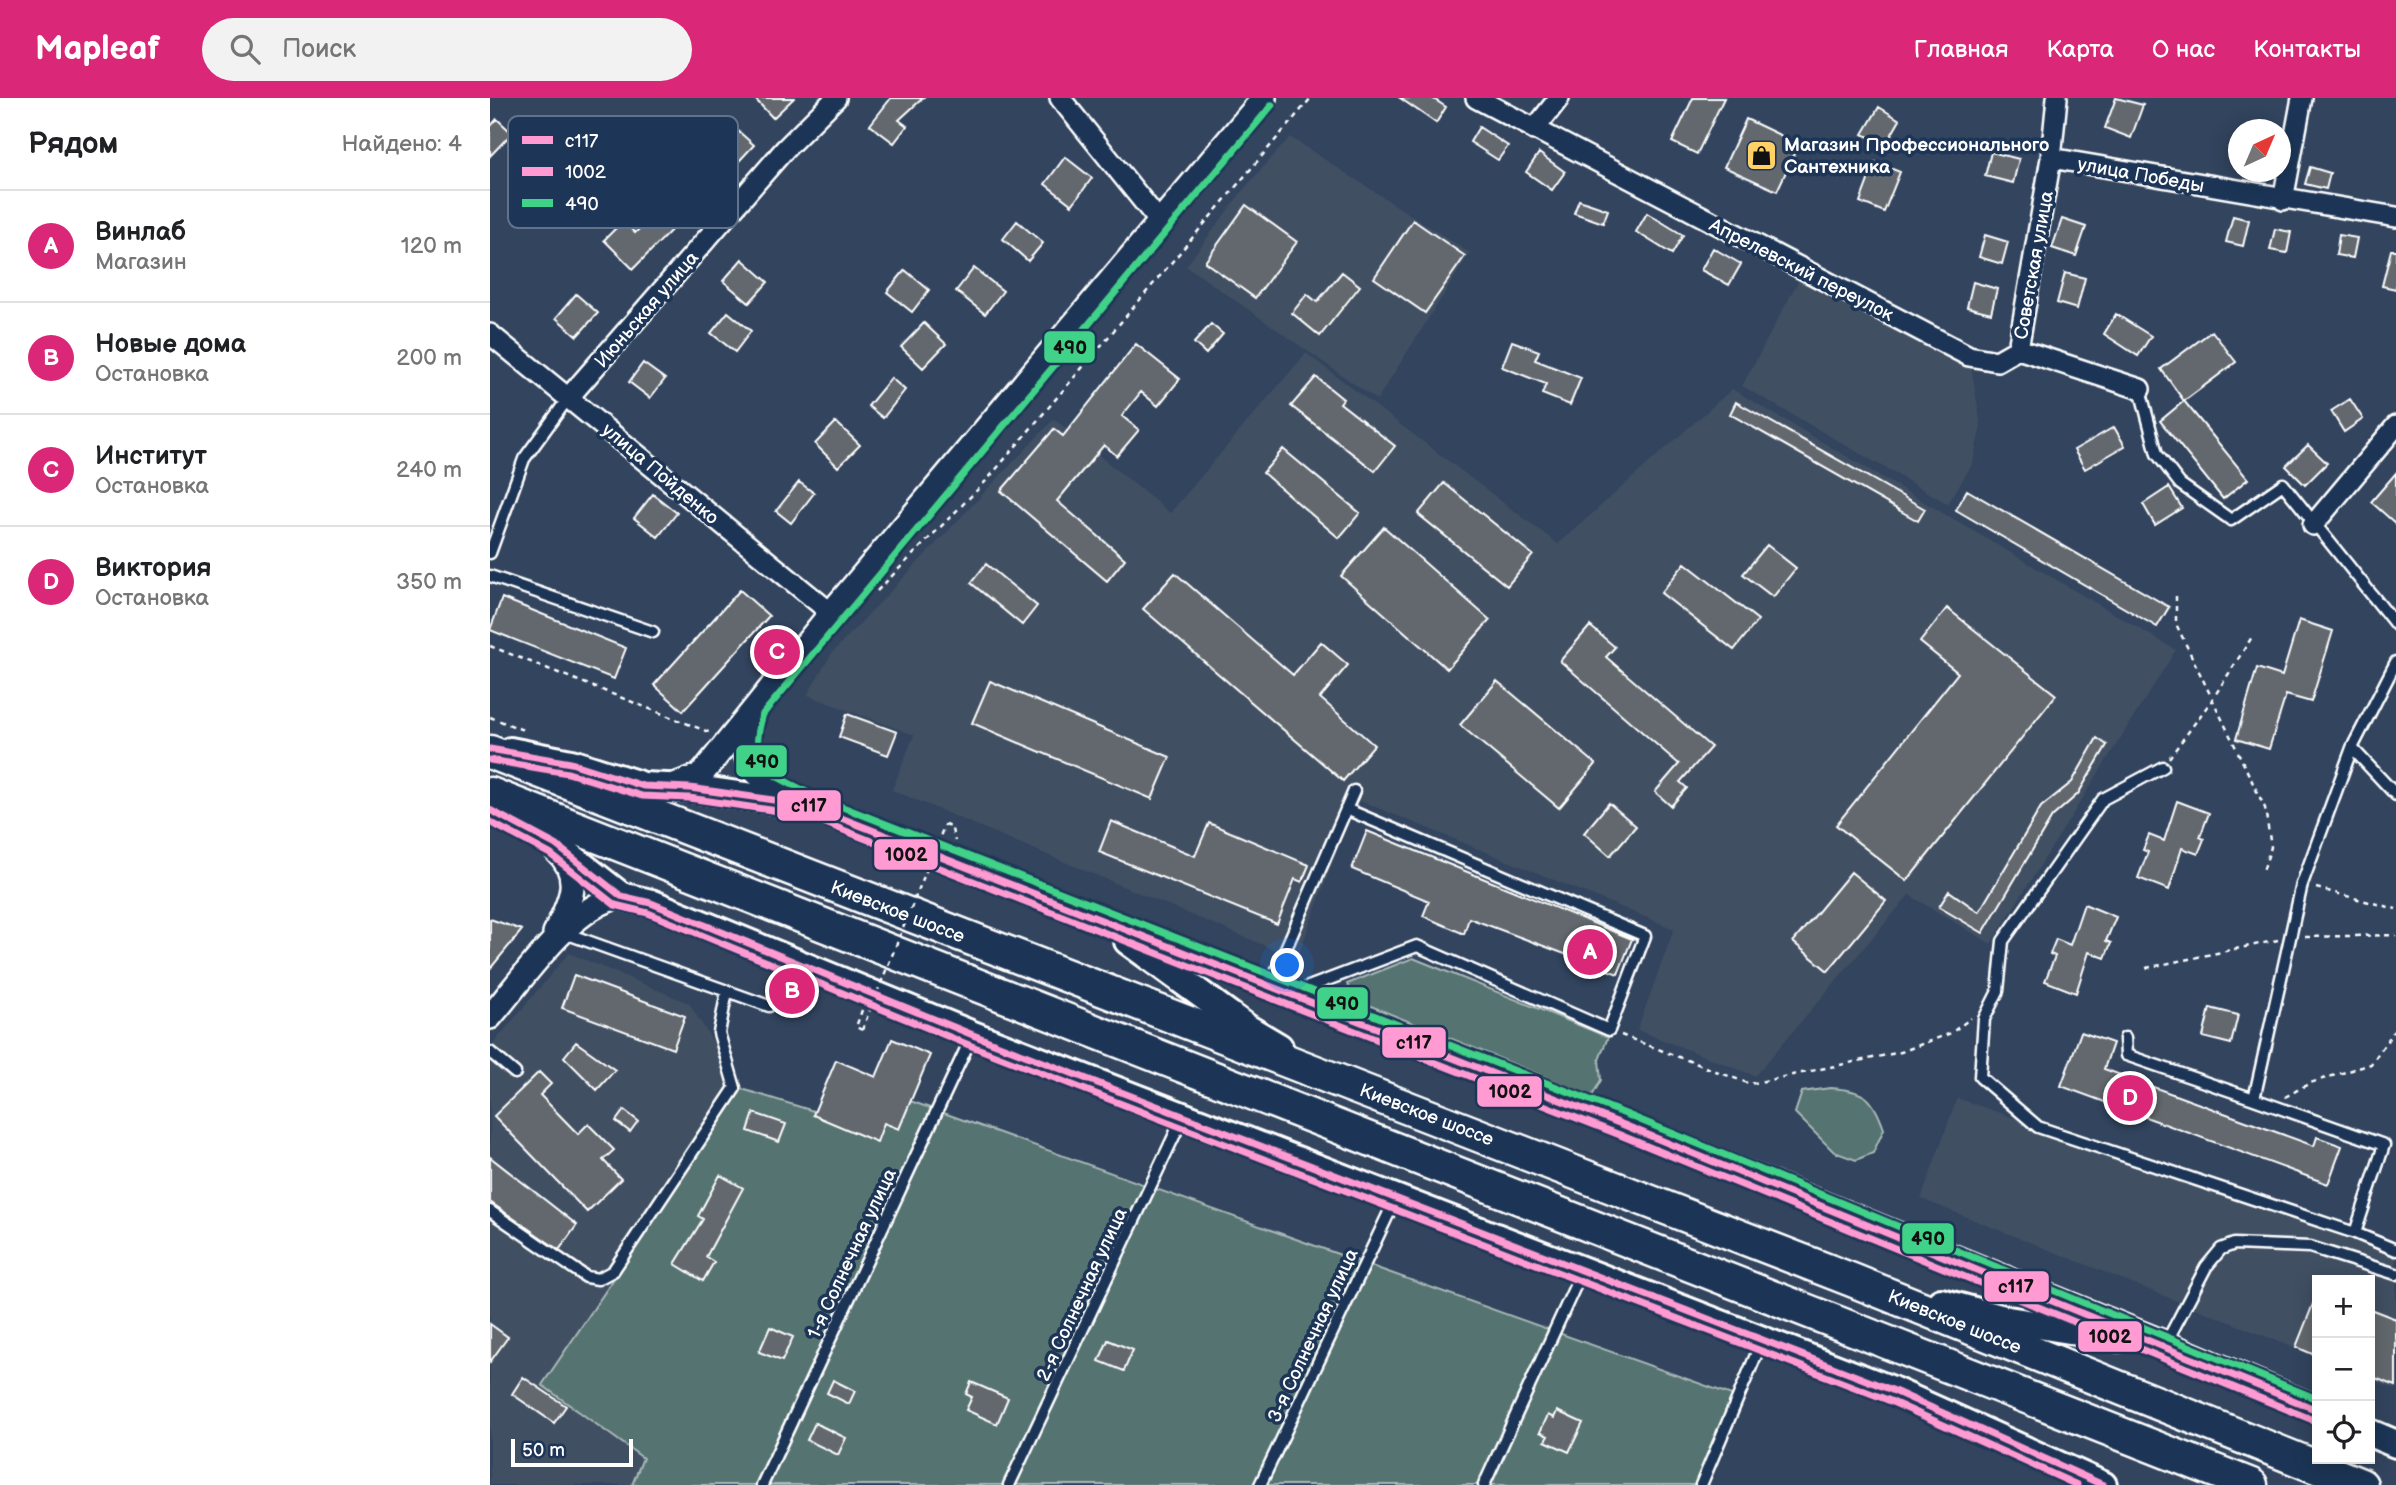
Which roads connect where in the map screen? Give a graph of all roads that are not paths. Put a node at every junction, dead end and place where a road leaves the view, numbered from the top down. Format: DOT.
graph roads {
  1 [pos="836,98"];
  2 [pos="1060,98"];
  3 [pos="1264,98"];
  4 [pos="1476,98"];
  5 [pos="1559,98"];
  6 [pos="2057,98"];
  7 [pos="2302,98"];
  8 [pos="1534,130"];
  9 [pos="2051,158"];
  10 [pos="2283,200"];
  11 [pos="738,203"];
  12 [pos="2396,217"];
  13 [pos="1159,221"];
  14 [pos="716,228"];
  15 [pos="490,334"];
  16 [pos="2018,349"];
  17 [pos="2140,388"];
  18 [pos="569,397"];
  19 [pos="2396,426"];
  20 [pos="2313,525"];
  21 [pos="490,553"];
  22 [pos="490,576"];
  23 [pos="831,613"];
  24 [pos="2396,625"];
  25 [pos="653,632"];
  26 [pos="2396,662"];
  27 [pos="754,709"];
  28 [pos="2352,748"];
  29 [pos="490,750"];
  30 [pos="2163,767"];
  31 [pos="659,789"];
  32 [pos="1354,791"];
  33 [pos="490,794"];
  34 [pos="2396,795"];
  35 [pos="808,804"];
  36 [pos="1346,809"];
  37 [pos="490,810"];
  38 [pos="541,836"];
  39 [pos="621,896"];
  40 [pos="1045,897"];
  41 [pos="564,932"];
  42 [pos="547,950"];
  43 [pos="1276,990"];
  44 [pos="727,991"];
  45 [pos="769,1006"];
  46 [pos="490,1017"];
  47 [pos="973,1035"];
  48 [pos="2125,1038"];
  49 [pos="490,1052"];
  50 [pos="515,1073"];
  51 [pos="1339,1080"];
  52 [pos="2254,1099"];
  53 [pos="1184,1117"];
  54 [pos="1395,1199"];
  55 [pos="490,1211"];
  56 [pos="2355,1233"];
  57 [pos="2396,1251"];
  58 [pos="1582,1270"];
  59 [pos="2396,1274"];
  60 [pos="1852,1280"];
  61 [pos="1762,1340"];
  62 [pos="2165,1345"];
  63 [pos="2312,1408"];
  64 [pos="2375,1435"];
  65 [pos="2396,1444"];
  66 [pos="762,1485"];
  67 [pos="1009,1485"];
  68 [pos="1260,1485"];
  69 [pos="1484,1485"];
  70 [pos="1701,1485"];
  71 [pos="2103,1485"];
  72 [pos="2251,1485"];
  73 [pos="2361,1485"];
  1 -- 11 [label="street, Июньская улица"];
  2 -- 13 [label="street"];
  3 -- 13 [label="street"];
  4 -- 8 [label="street, Апрелевский переулок"];
  5 -- 8 [label="street"];
  6 -- 9 [label="street, Советская улица"];
  7 -- 10 [label="street"];
  8 -- 16 [label="street, Апрелевский переулок"];
  9 -- 10 [label="street, улица Победы"];
  9 -- 16 [label="street, Советская улица"];
  10 -- 12 [label="street, улица Победы"];
  13 -- 23 [label="street"];
  14 -- 18 [label="street, Июньская улица"];
  15 -- 18 [label="street, улица Пойденко"];
  16 -- 17 [label="street"];
  17 -- 20 [label="lane"];
  18 -- 21 [label="lane"];
  18 -- 23 [label="street, улица Пойденко"];
  19 -- 20 [label="street"];
  20 -- 24 [label="lane"];
  22 -- 25 [label="lane"];
  23 -- 27 [label="street"];
  26 -- 28 [label="lane"];
  27 -- 31 [label="street"];
  27 -- 35 [label="street"];
  28 -- 34 [label="lane"];
  28 -- 52 [label="lane"];
  29 -- 31 [label="main road"];
  29 -- 51 [label="highway, Киевское шоссе"];
  30 -- 56 [label="lane"];
  31 -- 35 [label="main road"];
  32 -- 36 [label="lane"];
  33 -- 72 [label="highway, Киевское шоссе"];
  35 -- 40 [label="main road"];
  36 -- 43 [label="lane"];
  36 -- 43 [label="lane"];
  37 -- 38 [label="main road"];
  38 -- 39 [label="main road"];
  38 -- 42 [label="street"];
  39 -- 41 [label="street"];
  39 -- 47 [label="main road"];
  40 -- 43 [label="main road"];
  40 -- 51 [label="main road"];
  41 -- 42 [label="street"];
  41 -- 44 [label="lane"];
  42 -- 46 [label="street"];
  43 -- 62 [label="main road"];
  44 -- 45 [label="lane"];
  44 -- 55 [label="lane"];
  47 -- 53 [label="main road"];
  47 -- 66 [label="lane, 1-я Солнечная улица"];
  48 -- 52 [label="lane"];
  49 -- 50 [label="lane"];
  51 -- 60 [label="highway, Киевское шоссе"];
  52 -- 56 [label="lane"];
  53 -- 54 [label="main road"];
  53 -- 67 [label="lane, 2-я Солнечная улица"];
  54 -- 58 [label="main road"];
  54 -- 68 [label="lane, 3-я Солнечная улица"];
  56 -- 57 [label="lane"];
  58 -- 61 [label="main road"];
  58 -- 69 [label="lane"];
  59 -- 62 [label="lane"];
  60 -- 62 [label="main road"];
  60 -- 73 [label="highway, Киевское шоссе"];
  61 -- 70 [label="lane"];
  61 -- 71 [label="main road"];
  62 -- 63 [label="main road"];
  64 -- 65 [label="main road"];
}
